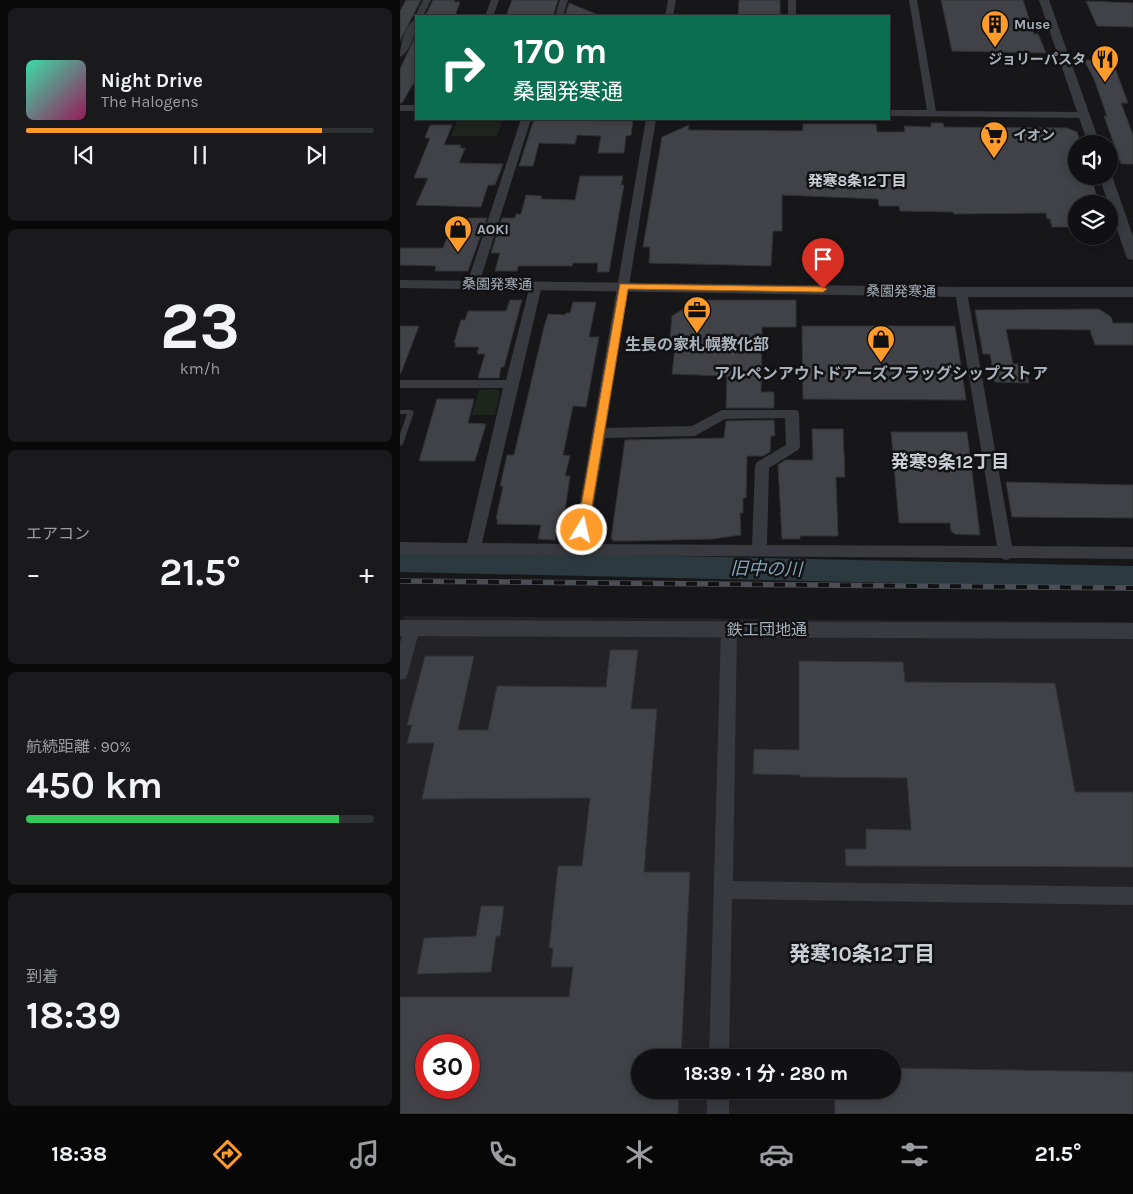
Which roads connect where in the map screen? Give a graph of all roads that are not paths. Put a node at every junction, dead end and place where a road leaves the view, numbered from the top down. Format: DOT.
graph roads {
  1 [pos="427,0"];
  2 [pos="495,0"];
  3 [pos="564,0"];
  4 [pos="672,0"];
  5 [pos="792,0"];
  6 [pos="913,0"];
  7 [pos="1044,0"];
  8 [pos="420,15"];
  9 [pos="489,15"];
  10 [pos="559,15"];
  11 [pos="669,15"];
  12 [pos="792,15"];
  13 [pos="415,24"];
  14 [pos="400,54"];
  15 [pos="400,108"];
  16 [pos="415,108"];
  17 [pos="890,113"];
  18 [pos="932,113"];
  19 [pos="1083,114"];
  20 [pos="526,120"];
  21 [pos="651,120"];
  22 [pos="1091,135"];
  23 [pos="1108,185"];
  24 [pos="1133,256"];
  25 [pos="400,284"];
  26 [pos="473,284"];
  27 [pos="536,285"];
  28 [pos="624,286"];
  29 [pos="961,292"];
  30 [pos="1133,292"];
  31 [pos="400,384"];
  32 [pos="511,384"];
  33 [pos="400,412"];
  34 [pos="598,432"];
  35 [pos="400,444"];
  36 [pos="400,548"];
  37 [pos="473,549"];
  38 [pos="579,550"];
  39 [pos="759,551"];
  40 [pos="1133,553"];
  41 [pos="1006,554"];
  42 [pos="406,628"];
  43 [pos="730,629"];
  44 [pos="1133,631"];
  45 [pos="400,674"];
  46 [pos="724,890"];
  47 [pos="1133,896"];
  48 [pos="719,1049"];
  49 [pos="718,1099"];
  50 [pos="718,1114"];
  1 -- 8 [label="street"];
  2 -- 9 [label="street"];
  3 -- 10 [label="street"];
  4 -- 11 [label="street"];
  5 -- 12 [label="street"];
  6 -- 18 [label="street"];
  7 -- 19 [label="street"];
  13 -- 14 [label="street"];
  15 -- 16 [label="street"];
  17 -- 18 [label="street"];
  18 -- 19 [label="street"];
  19 -- 22 [label="street"];
  20 -- 26 [label="street"];
  21 -- 28 [label="street"];
  23 -- 24 [label="street"];
  25 -- 26 [label="street, 桑園発寒通"];
  26 -- 27 [label="street, 桑園発寒通"];
  27 -- 28 [label="street, 桑園発寒通"];
  27 -- 32 [label="street"];
  28 -- 29 [label="street, 桑園発寒通"];
  28 -- 34 [label="street"];
  29 -- 30 [label="street, 桑園発寒通"];
  29 -- 41 [label="street"];
  31 -- 32 [label="street"];
  32 -- 37 [label="street"];
  33 -- 35 [label="lane"];
  34 -- 38 [label="street"];
  34 -- 39 [label="street"];
  36 -- 37 [label="street"];
  37 -- 38 [label="street"];
  38 -- 39 [label="street"];
  39 -- 41 [label="street"];
  40 -- 41 [label="street"];
  42 -- 43 [label="street, 鉄工団地通"];
  42 -- 45 [label="street"];
  43 -- 44 [label="street, 鉄工団地通"];
  43 -- 46 [label="street"];
  46 -- 47 [label="street"];
  46 -- 48 [label="street"];
  49 -- 50 [label="street"];
}
